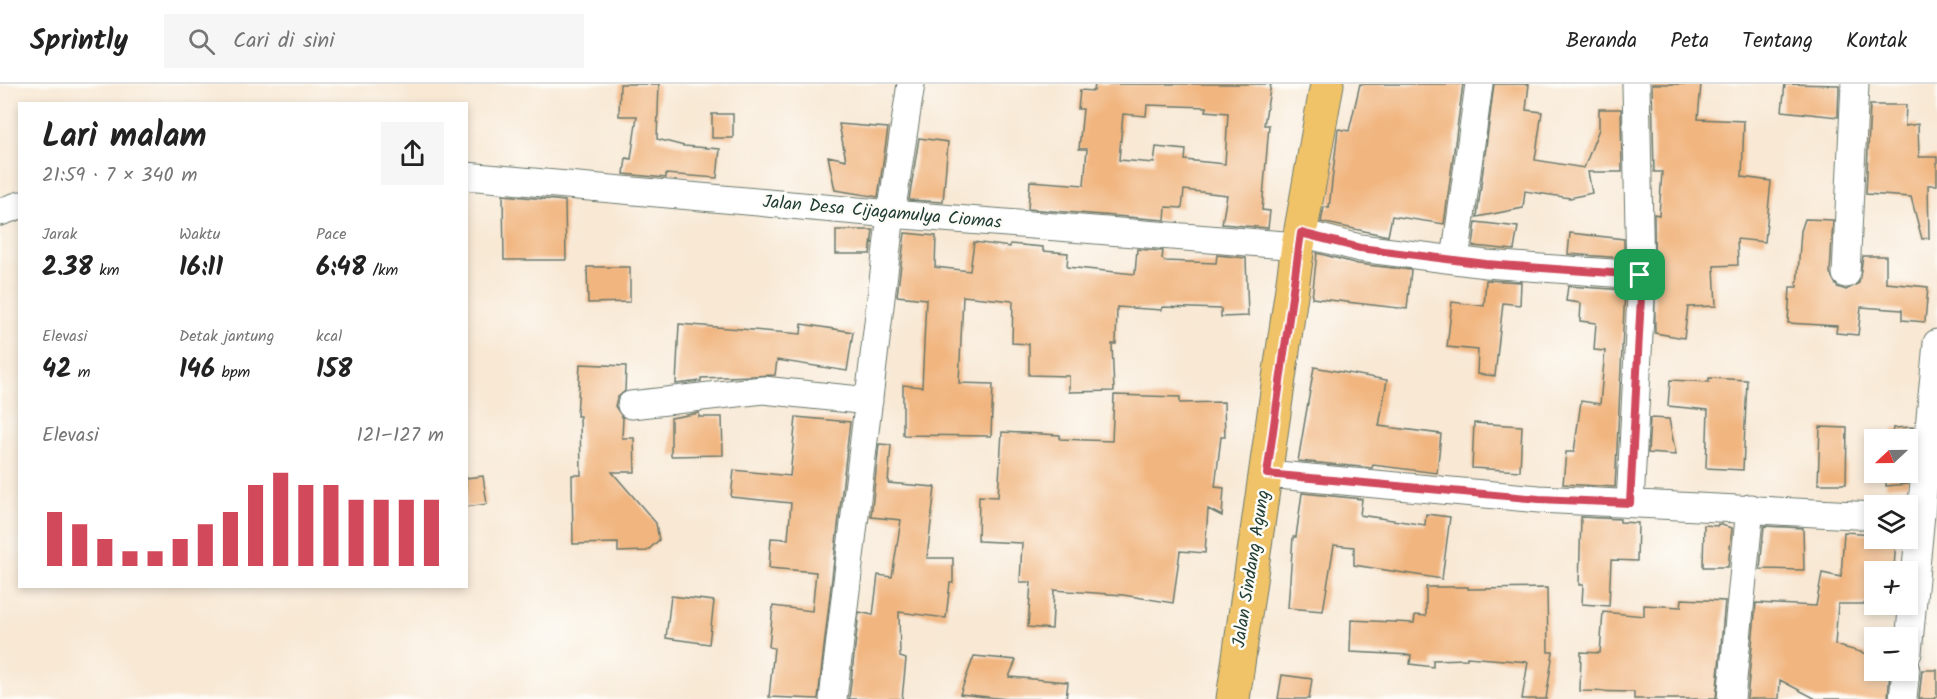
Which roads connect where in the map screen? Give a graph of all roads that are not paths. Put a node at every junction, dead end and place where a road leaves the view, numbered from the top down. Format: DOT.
graph roads {
  1 [pos="911,84"];
  2 [pos="1327,84"];
  3 [pos="1479,84"];
  4 [pos="1636,84"];
  5 [pos="1855,84"];
  6 [pos="468,176"];
  7 [pos="18,206"];
  8 [pos="0,212"];
  9 [pos="891,214"];
  10 [pos="1300,240"];
  11 [pos="1455,260"];
  12 [pos="1846,274"];
  13 [pos="1640,275"];
  14 [pos="1937,343"];
  15 [pos="869,401"];
  16 [pos="631,405"];
  17 [pos="1267,474"];
  18 [pos="1630,503"];
  19 [pos="1750,508"];
  20 [pos="1864,515"];
  21 [pos="1922,519"];
  22 [pos="1911,627"];
  23 [pos="1905,681"];
  24 [pos="833,699"];
  25 [pos="1233,699"];
  26 [pos="1731,699"];
  27 [pos="1903,699"];
  1 -- 9 [label="street"];
  2 -- 10 [label="main road, Jalan Sindang Agung"];
  3 -- 11 [label="street"];
  4 -- 13 [label="street"];
  5 -- 12 [label="street"];
  6 -- 9 [label="street, Jalan Desa Cijagamulya Ciomas"];
  7 -- 8 [label="street"];
  9 -- 10 [label="street, Jalan Desa Cijagamulya Ciomas"];
  9 -- 15 [label="street"];
  10 -- 11 [label="street, Jalan Desa Cijagamulya Ciomas"];
  10 -- 17 [label="main road, Jalan Sindang Agung"];
  11 -- 13 [label="street, Jalan Desa Cijagamulya Ciomas"];
  13 -- 18 [label="street"];
  14 -- 21 [label="street"];
  15 -- 16 [label="street"];
  15 -- 24 [label="street"];
  17 -- 18 [label="street"];
  17 -- 25 [label="main road, Jalan Sindang Agung"];
  18 -- 19 [label="street"];
  19 -- 20 [label="street"];
  19 -- 26 [label="street"];
  21 -- 22 [label="street"];
  23 -- 27 [label="street"];
}
